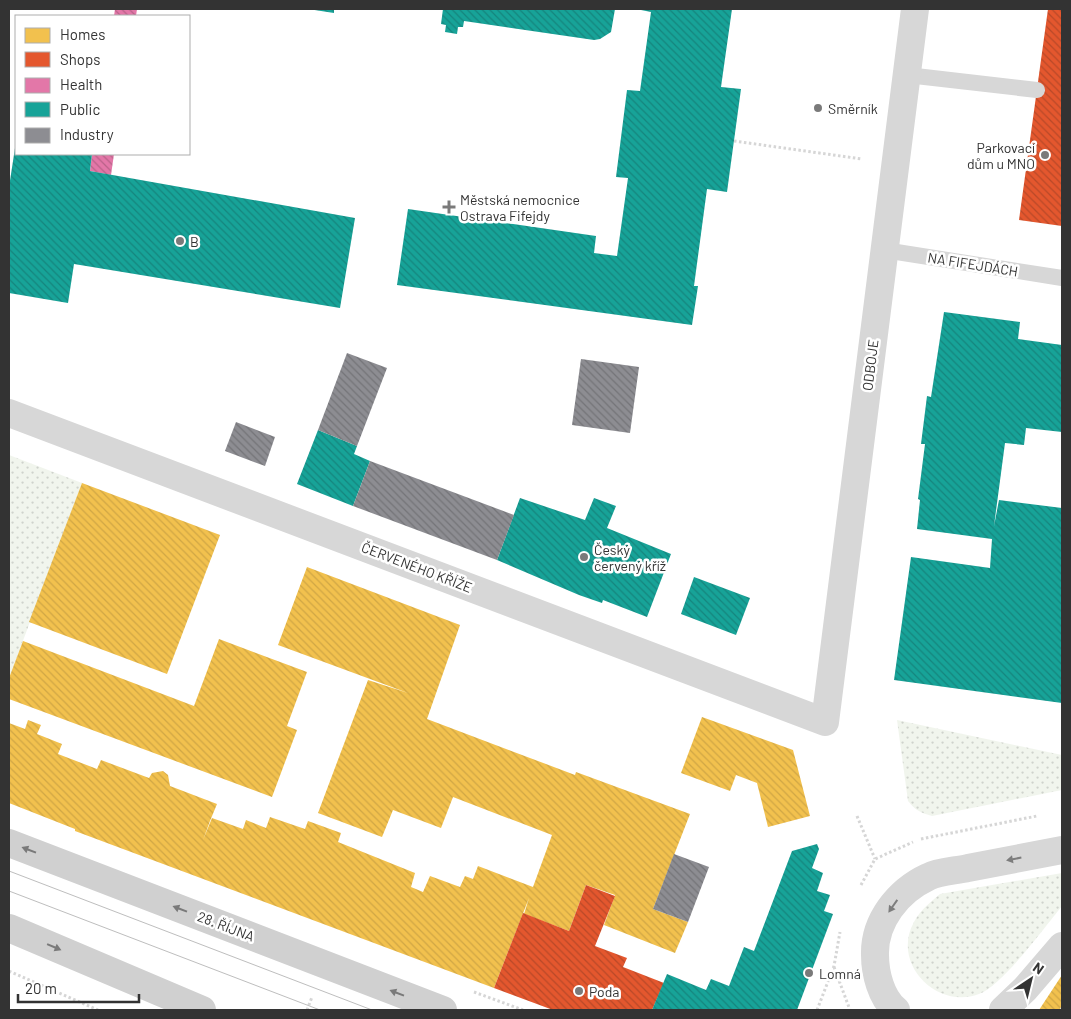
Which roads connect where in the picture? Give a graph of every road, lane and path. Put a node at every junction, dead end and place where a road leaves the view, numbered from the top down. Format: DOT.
graph roads {
  1 [pos="915,9"];
  2 [pos="907,76"];
  3 [pos="1037,90"];
  4 [pos="734,141"];
  5 [pos="895,164"];
  6 [pos="884,250"];
  7 [pos="1062,278"];
  8 [pos="9,413"];
  9 [pos="825,722"];
  10 [pos="857,816"];
  11 [pos="1041,816"];
  12 [pos="9,843"];
  13 [pos="1062,850"];
  14 [pos="9,928"];
  15 [pos="1062,946"];
  16 [pos="834,966"];
  17 [pos="9,971"];
  18 [pos="98,1010"];
  19 [pos="202,1010"];
  20 [pos="442,1010"];
  21 [pos="850,1010"];
  22 [pos="896,1010"];
  23 [pos="1003,1010"];
  1 -- 2 [label="street, ODBOJE"];
  2 -- 3 [label="lane"];
  2 -- 5 [label="street, ODBOJE"];
  4 -- 5 [label="path"];
  5 -- 6 [label="street, ODBOJE"];
  6 -- 7 [label="lane, NA FIFEJDÁCH"];
  6 -- 9 [label="street, ODBOJE"];
  8 -- 9 [label="street, ČERVENÉHO KŘÍŽE"];
  10 -- 11 [label="path"];
  20 -- 12 [label="main road, 28. ŘÍJNA, one-way"];
  13 -- 22 [label="street, one-way"];
  14 -- 19 [label="main road, one-way"];
  15 -- 23 [label="street"];
  16 -- 21 [label="path"];
  17 -- 18 [label="path"];
}
